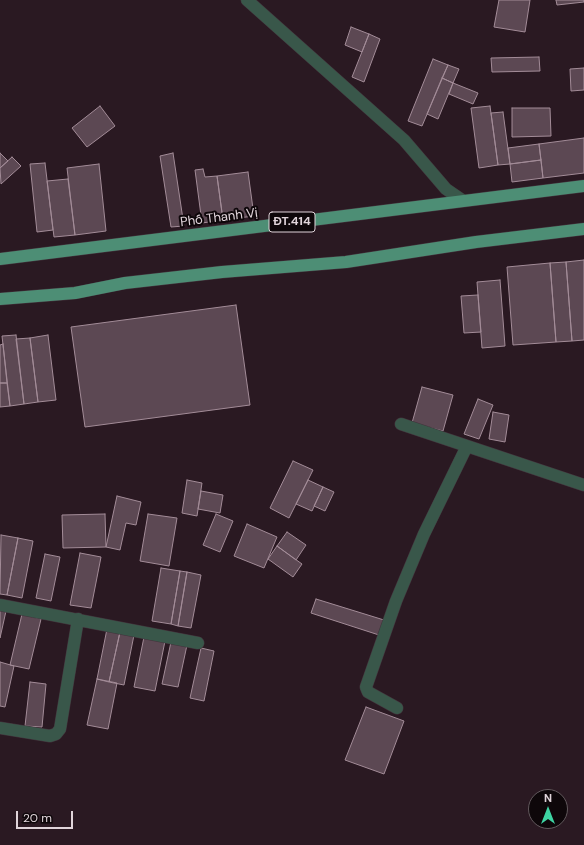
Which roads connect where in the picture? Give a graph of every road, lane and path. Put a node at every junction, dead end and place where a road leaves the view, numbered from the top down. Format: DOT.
graph roads {
  1 [pos="247,0"];
  2 [pos="584,186"];
  3 [pos="462,200"];
  4 [pos="584,229"];
  5 [pos="0,259"];
  6 [pos="0,299"];
  7 [pos="401,424"];
  8 [pos="467,446"];
  9 [pos="584,485"];
  10 [pos="0,605"];
  11 [pos="78,619"];
  12 [pos="198,643"];
  13 [pos="397,708"];
  14 [pos="0,728"];
  1 -- 3 [label="street"];
  2 -- 3 [label="main road, Phố Thanh Vị / ĐT.414"];
  3 -- 5 [label="main road, Phố Thanh Vị / ĐT.414"];
  4 -- 6 [label="main road"];
  7 -- 8 [label="street"];
  8 -- 9 [label="street"];
  8 -- 13 [label="street"];
  10 -- 11 [label="street"];
  11 -- 12 [label="street"];
  11 -- 14 [label="street"];
}
